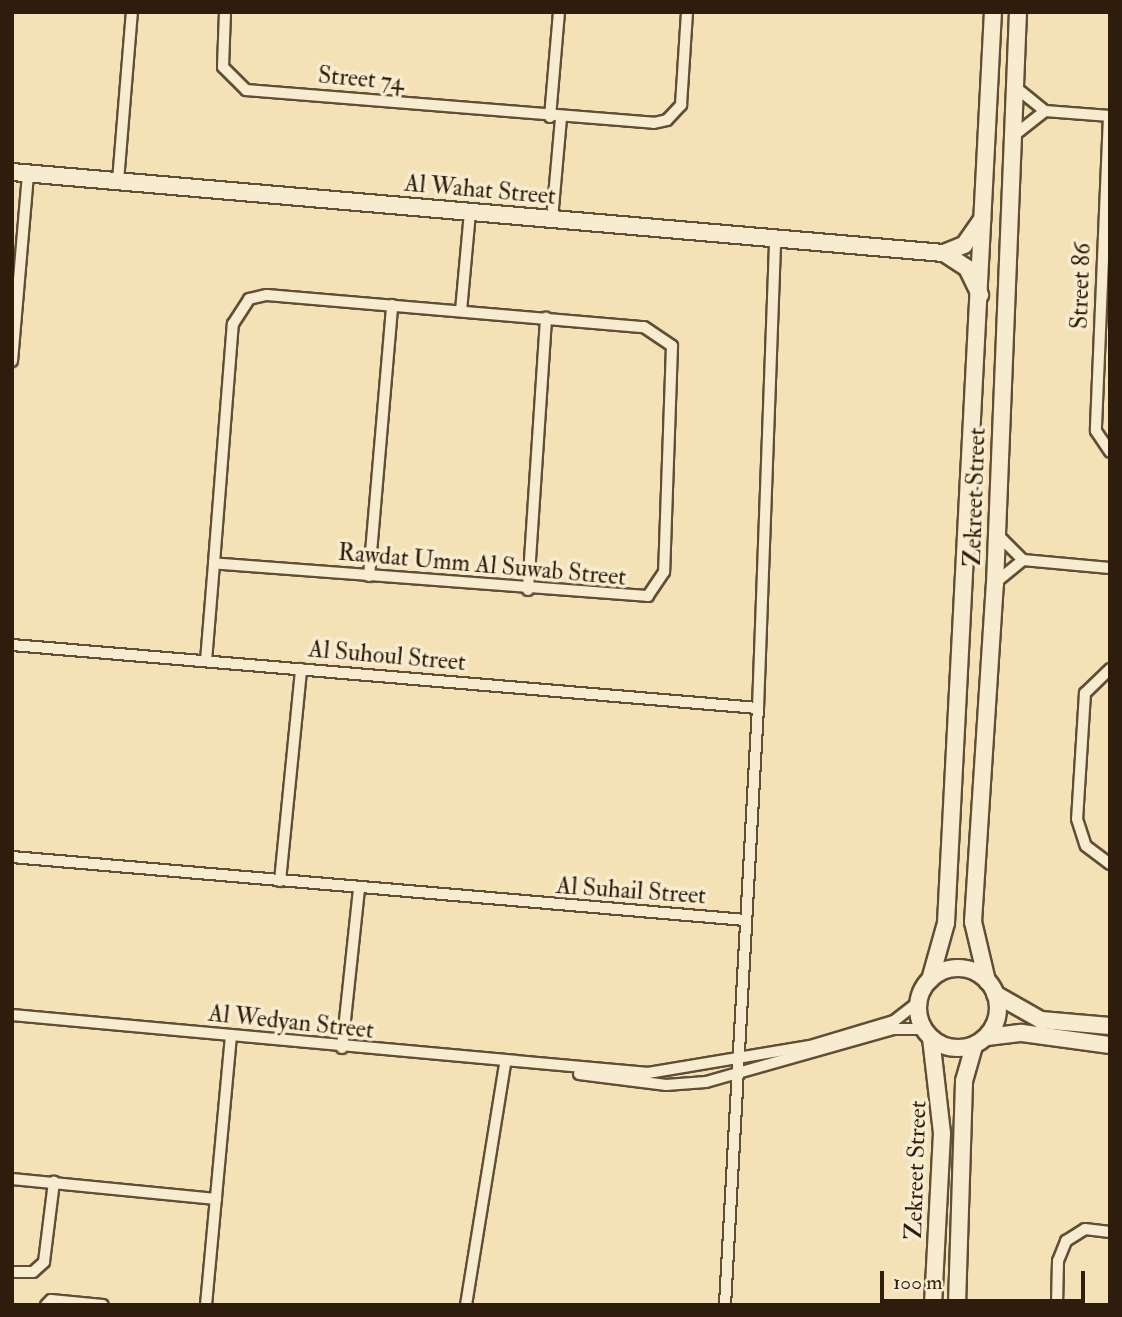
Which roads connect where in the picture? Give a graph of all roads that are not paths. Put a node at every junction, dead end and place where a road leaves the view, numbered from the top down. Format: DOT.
graph roads {
  1 [pos="132,12"];
  2 [pos="225,12"];
  3 [pos="559,12"];
  4 [pos="687,12"];
  5 [pos="993,12"];
  6 [pos="1018,12"];
  7 [pos="1013,85"];
  8 [pos="1045,111"];
  9 [pos="1109,116"];
  10 [pos="555,118"];
  11 [pos="1010,139"];
  12 [pos="20,173"];
  13 [pos="118,181"];
  14 [pos="470,212"];
  15 [pos="983,217"];
  16 [pos="552,219"];
  17 [pos="775,239"];
  18 [pos="944,253"];
  19 [pos="15,276"];
  20 [pos="980,295"];
  21 [pos="392,305"];
  22 [pos="461,311"];
  23 [pos="546,318"];
  24 [pos="12,361"];
  25 [pos="1110,452"];
  26 [pos="997,534"];
  27 [pos="1023,560"];
  28 [pos="214,563"];
  29 [pos="1110,568"];
  30 [pos="369,576"];
  31 [pos="995,584"];
  32 [pos="528,590"];
  33 [pos="12,645"];
  34 [pos="206,661"];
  35 [pos="301,669"];
  36 [pos="1110,669"];
  37 [pos="758,708"];
  38 [pos="12,857"];
  39 [pos="1110,864"];
  40 [pos="280,881"];
  41 [pos="359,889"];
  42 [pos="745,920"];
  43 [pos="930,980"];
  44 [pos="991,987"];
  45 [pos="918,1002"];
  46 [pos="12,1016"];
  47 [pos="1110,1026"];
  48 [pos="1071,1032"];
  49 [pos="927,1034"];
  50 [pos="231,1037"];
  51 [pos="980,1041"];
  52 [pos="1110,1045"];
  53 [pos="342,1048"];
  54 [pos="737,1059"];
  55 [pos="505,1064"];
  56 [pos="566,1070"];
  57 [pos="736,1076"];
  58 [pos="12,1179"];
  59 [pos="54,1182"];
  60 [pos="216,1199"];
  61 [pos="1110,1232"];
  62 [pos="12,1272"];
  63 [pos="46,1305"];
  64 [pos="103,1305"];
  65 [pos="206,1305"];
  66 [pos="466,1305"];
  67 [pos="725,1305"];
  68 [pos="933,1305"];
  69 [pos="957,1305"];
  70 [pos="1057,1305"];
  1 -- 13 [label="street"];
  2 -- 10 [label="street, Street 74"];
  3 -- 10 [label="street"];
  4 -- 10 [label="street, Street 74"];
  5 -- 15 [label="street, Zekreet Street"];
  6 -- 7 [label="street, Zekreet Street"];
  7 -- 8 [label="street"];
  7 -- 11 [label="street, Zekreet Street"];
  8 -- 9 [label="street"];
  8 -- 11 [label="street"];
  9 -- 25 [label="street, Street 86"];
  10 -- 16 [label="street"];
  11 -- 26 [label="street, Zekreet Street"];
  12 -- 13 [label="street, Al Wahat Street"];
  12 -- 19 [label="street"];
  13 -- 14 [label="street, Al Wahat Street"];
  14 -- 16 [label="street, Al Wahat Street"];
  14 -- 22 [label="street"];
  15 -- 18 [label="street"];
  15 -- 20 [label="street, Zekreet Street"];
  16 -- 17 [label="street, Al Wahat Street"];
  17 -- 18 [label="street, Al Wahat Street"];
  17 -- 37 [label="street"];
  18 -- 20 [label="street"];
  19 -- 24 [label="street"];
  20 -- 43 [label="street, Zekreet Street"];
  21 -- 22 [label="street, Rawdat Umm Al Suwab Street"];
  21 -- 28 [label="street, Rawdat Umm Al Suwab Street"];
  21 -- 30 [label="street"];
  22 -- 23 [label="street, Rawdat Umm Al Suwab Street"];
  23 -- 32 [label="street"];
  23 -- 32 [label="street, Rawdat Umm Al Suwab Street"];
  26 -- 27 [label="street"];
  26 -- 31 [label="street, Zekreet Street"];
  27 -- 29 [label="street"];
  27 -- 31 [label="street"];
  28 -- 30 [label="street, Rawdat Umm Al Suwab Street"];
  28 -- 34 [label="street, Rawdat Umm Al Suwab Street"];
  30 -- 32 [label="street, Rawdat Umm Al Suwab Street"];
  31 -- 44 [label="street, Zekreet Street"];
  33 -- 34 [label="street, Al Suhoul Street"];
  34 -- 35 [label="street, Al Suhoul Street"];
  35 -- 37 [label="street, Al Suhoul Street"];
  35 -- 40 [label="street"];
  36 -- 39 [label="street"];
  37 -- 42 [label="street"];
  38 -- 40 [label="street, Al Suhail Street"];
  40 -- 41 [label="street, Al Suhail Street"];
  41 -- 42 [label="street, Al Suhail Street"];
  41 -- 53 [label="street"];
  42 -- 54 [label="street"];
  43 -- 44 [label="street"];
  43 -- 45 [label="street"];
  44 -- 48 [label="street"];
  44 -- 51 [label="street"];
  45 -- 49 [label="street"];
  45 -- 54 [label="street, Al Wedyan Street"];
  46 -- 50 [label="street, Al Wedyan Street"];
  47 -- 48 [label="street"];
  48 -- 51 [label="street"];
  48 -- 52 [label="street"];
  49 -- 51 [label="street"];
  49 -- 57 [label="street, Al Wedyan Street"];
  49 -- 68 [label="street, Zekreet Street"];
  50 -- 53 [label="street, Al Wedyan Street"];
  50 -- 60 [label="street"];
  51 -- 69 [label="street, Zekreet Street"];
  53 -- 55 [label="street, Al Wedyan Street"];
  54 -- 56 [label="street, Al Wedyan Street"];
  54 -- 57 [label="street"];
  55 -- 56 [label="street, Al Wedyan Street"];
  55 -- 66 [label="street"];
  56 -- 57 [label="street, Al Wedyan Street"];
  57 -- 67 [label="street"];
  58 -- 59 [label="street"];
  59 -- 60 [label="street"];
  59 -- 62 [label="street"];
  60 -- 65 [label="street"];
  61 -- 70 [label="street"];
  63 -- 64 [label="street"];
}
